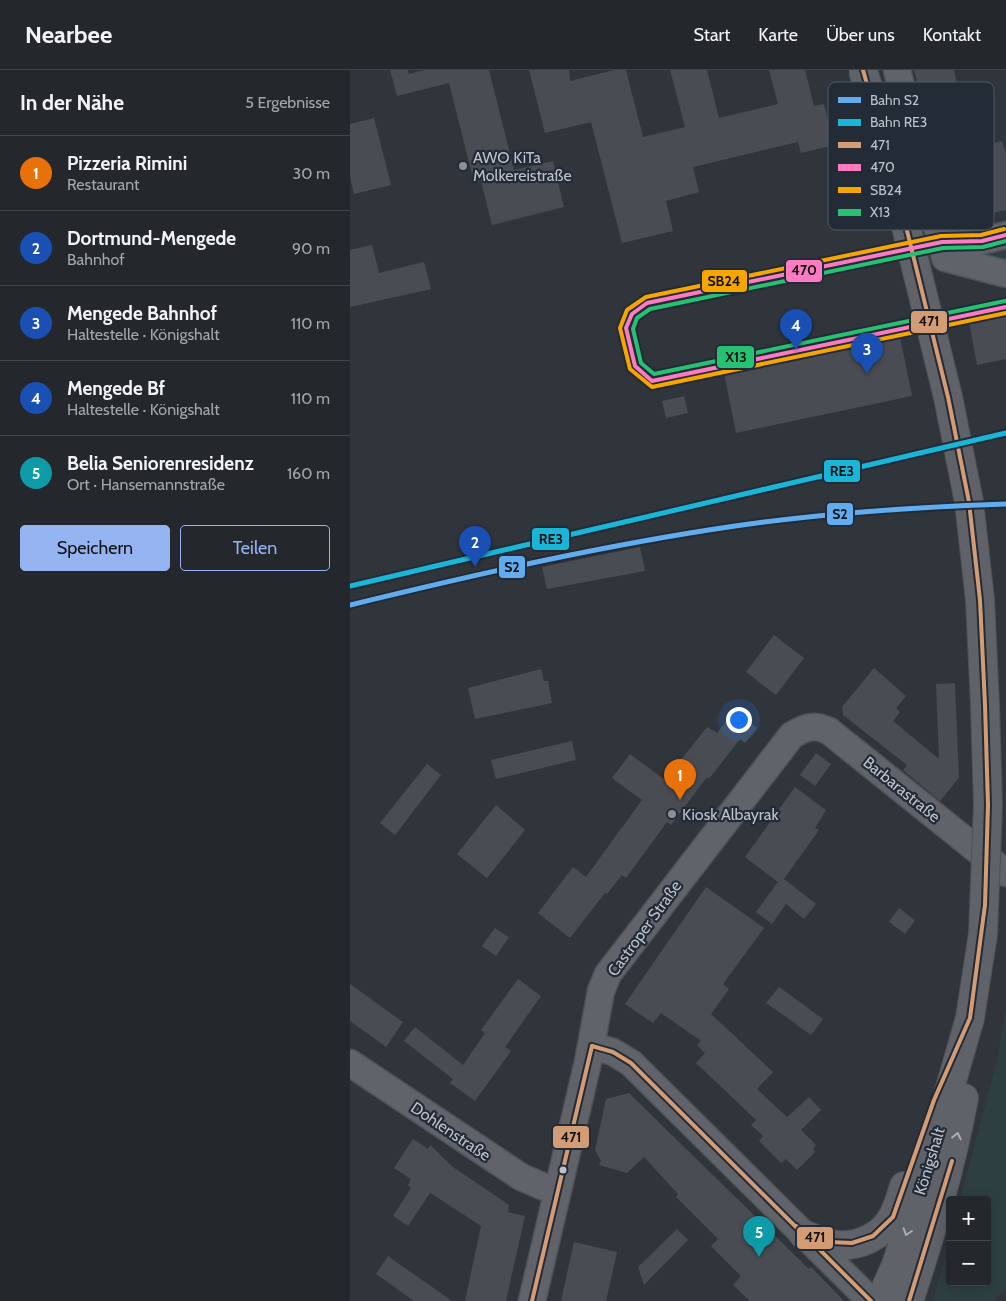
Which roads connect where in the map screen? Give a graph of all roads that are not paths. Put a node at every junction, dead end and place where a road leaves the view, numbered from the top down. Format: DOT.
graph roads {
  1 [pos="907,230"];
  2 [pos="939,230"];
  3 [pos="994,238"];
  4 [pos="942,242"];
  5 [pos="981,268"];
  6 [pos="1006,274"];
  7 [pos="792,735"];
  8 [pos="1006,873"];
  9 [pos="970,1018"];
  10 [pos="592,1046"];
  11 [pos="350,1062"];
  12 [pos="556,1192"];
  13 [pos="803,1234"];
  14 [pos="532,1301"];
  15 [pos="871,1301"];
  16 [pos="880,1301"];
  17 [pos="910,1301"];
  1 -- 9 [label="main road, Königshalt, bridge"];
  2 -- 4 [label="street"];
  3 -- 4 [label="street"];
  3 -- 5 [label="street"];
  4 -- 5 [label="street"];
  5 -- 6 [label="street"];
  7 -- 8 [label="street, Barbarastraße"];
  7 -- 10 [label="street, Castroper Straße"];
  9 -- 13 [label="main road"];
  9 -- 16 [label="main road, Königshalt, one-way"];
  17 -- 9 [label="main road, Königshalt, one-way"];
  10 -- 12 [label="street, Castroper Straße"];
  10 -- 13 [label="street"];
  11 -- 12 [label="street, Dohlenstraße"];
  12 -- 14 [label="street, Castroper Straße"];
  13 -- 15 [label="street"];
}
